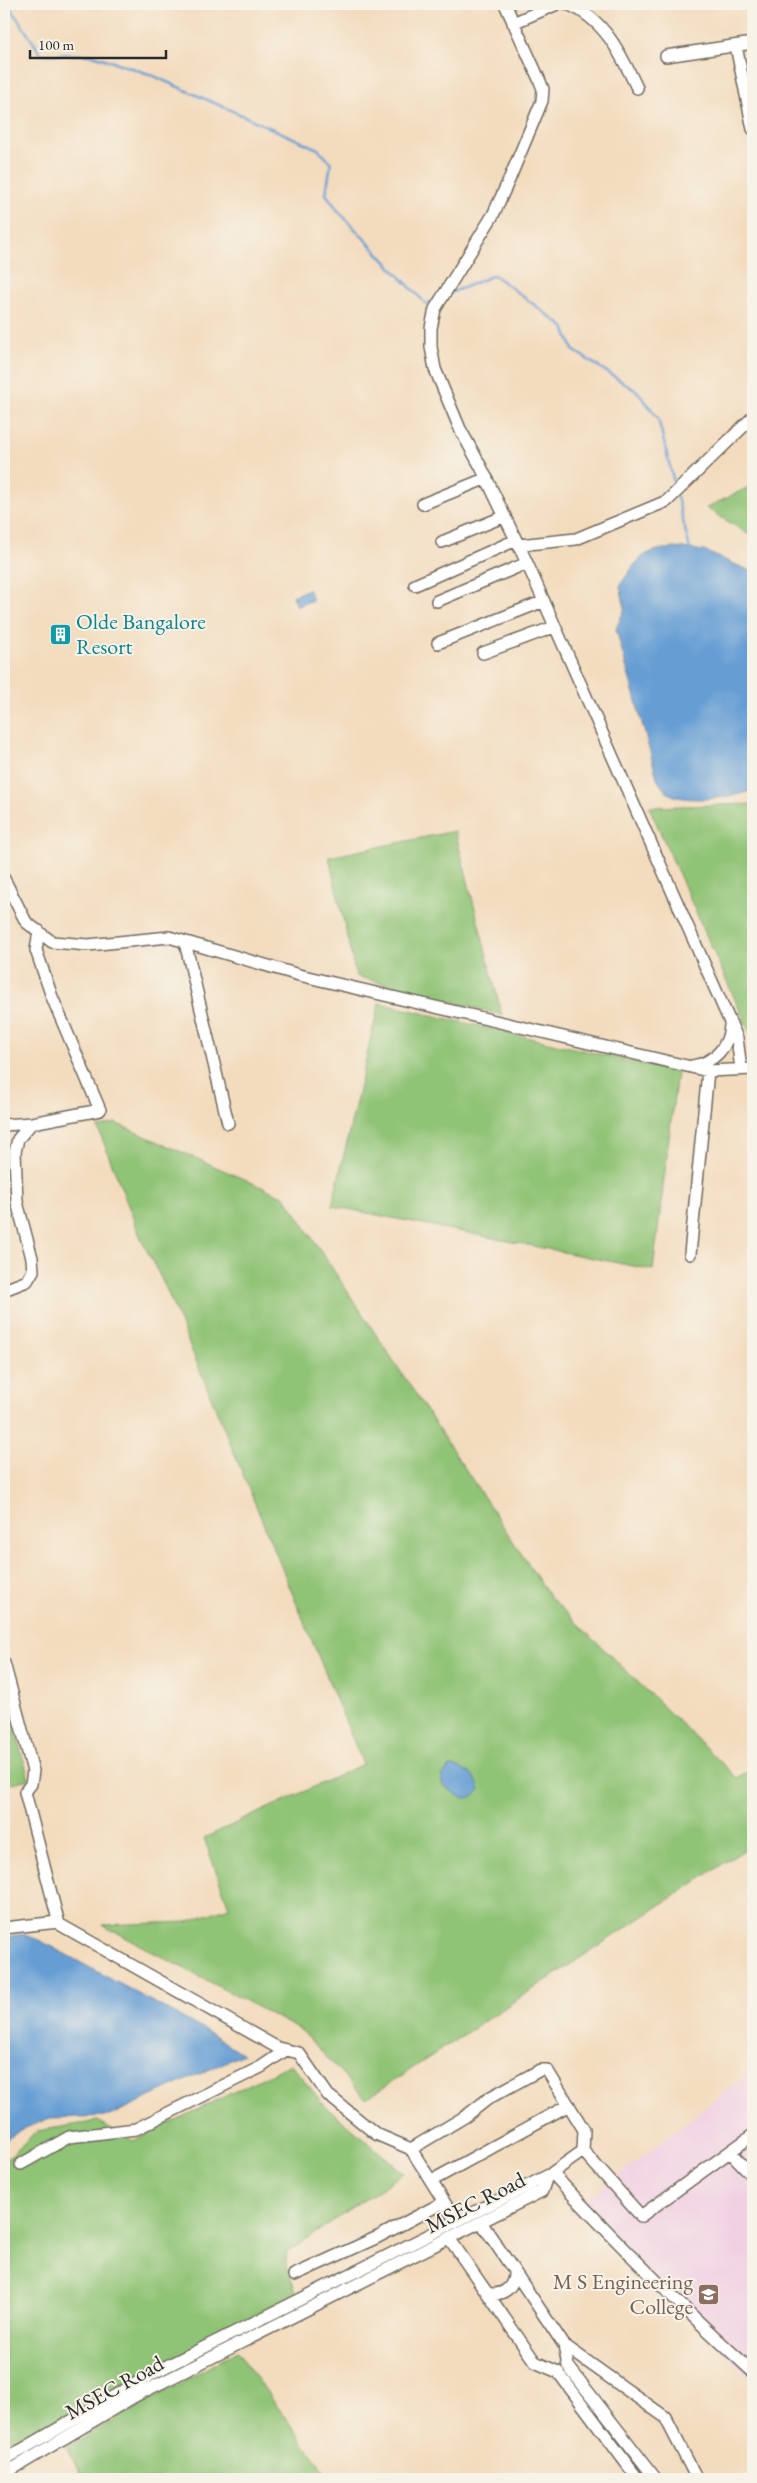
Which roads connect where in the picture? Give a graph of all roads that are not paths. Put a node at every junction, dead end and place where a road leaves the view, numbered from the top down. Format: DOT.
graph roads {
  1 [pos="505,4"];
  2 [pos="557,4"];
  3 [pos="567,4"];
  4 [pos="513,23"];
  5 [pos="753,43"];
  6 [pos="736,46"];
  7 [pos="666,56"];
  8 [pos="637,88"];
  9 [pos="753,129"];
  10 [pos="753,418"];
  11 [pos="487,478"];
  12 [pos="423,504"];
  13 [pos="505,516"];
  14 [pos="442,542"];
  15 [pos="517,542"];
  16 [pos="527,563"];
  17 [pos="415,585"];
  18 [pos="437,601"];
  19 [pos="544,602"];
  20 [pos="554,627"];
  21 [pos="438,643"];
  22 [pos="483,653"];
  23 [pos="4,879"];
  24 [pos="39,931"];
  25 [pos="185,942"];
  26 [pos="730,1023"];
  27 [pos="687,1066"];
  28 [pos="741,1069"];
  29 [pos="753,1069"];
  30 [pos="708,1071"];
  31 [pos="32,1123"];
  32 [pos="228,1123"];
  33 [pos="4,1125"];
  34 [pos="690,1254"];
  35 [pos="4,1290"];
  36 [pos="4,1664"];
  37 [pos="58,1922"];
  38 [pos="4,1928"];
  39 [pos="286,2050"];
  40 [pos="570,2105"];
  41 [pos="753,2135"];
  42 [pos="411,2149"];
  43 [pos="583,2151"];
  44 [pos="730,2152"];
  45 [pos="21,2164"];
  46 [pos="549,2174"];
  47 [pos="753,2176"];
  48 [pos="431,2181"];
  49 [pos="444,2202"];
  50 [pos="456,2221"];
  51 [pos="481,2222"];
  52 [pos="448,2238"];
  53 [pos="514,2271"];
  54 [pos="294,2275"];
  55 [pos="487,2293"];
  56 [pos="273,2312"];
  57 [pos="279,2323"];
  58 [pos="564,2345"];
  59 [pos="753,2372"];
  60 [pos="5,2466"];
  61 [pos="638,2479"];
  62 [pos="656,2479"];
  63 [pos="697,2479"];
  1 -- 4 [label="street"];
  2 -- 4 [label="street"];
  3 -- 8 [label="street"];
  4 -- 11 [label="street"];
  5 -- 6 [label="street"];
  6 -- 7 [label="street"];
  6 -- 9 [label="street"];
  10 -- 15 [label="street"];
  11 -- 12 [label="street"];
  11 -- 13 [label="street"];
  13 -- 14 [label="street"];
  13 -- 15 [label="street"];
  15 -- 16 [label="street"];
  15 -- 17 [label="street"];
  16 -- 18 [label="street"];
  16 -- 19 [label="street"];
  19 -- 20 [label="street"];
  19 -- 21 [label="street"];
  20 -- 22 [label="street"];
  20 -- 26 [label="street"];
  23 -- 24 [label="street"];
  24 -- 25 [label="street"];
  24 -- 31 [label="street"];
  25 -- 27 [label="street"];
  25 -- 32 [label="street"];
  26 -- 27 [label="street"];
  26 -- 28 [label="street"];
  27 -- 30 [label="street"];
  28 -- 29 [label="street"];
  28 -- 30 [label="street"];
  30 -- 34 [label="street"];
  31 -- 33 [label="street"];
  31 -- 35 [label="street"];
  36 -- 37 [label="street"];
  37 -- 38 [label="street"];
  37 -- 39 [label="street"];
  39 -- 42 [label="street"];
  39 -- 45 [label="street"];
  40 -- 42 [label="street"];
  40 -- 43 [label="street"];
  40 -- 48 [label="street"];
  41 -- 44 [label="street"];
  42 -- 48 [label="street"];
  43 -- 44 [label="street"];
  43 -- 46 [label="street"];
  44 -- 47 [label="street"];
  46 -- 50 [label="street, MSEC Road"];
  46 -- 51 [label="street, MSEC Road"];
  46 -- 59 [label="street"];
  48 -- 49 [label="street"];
  49 -- 50 [label="street"];
  49 -- 54 [label="street"];
  50 -- 56 [label="street, MSEC Road"];
  51 -- 52 [label="street, MSEC Road"];
  51 -- 53 [label="street"];
  52 -- 55 [label="street"];
  52 -- 57 [label="street, MSEC Road"];
  53 -- 55 [label="street"];
  53 -- 58 [label="street"];
  55 -- 61 [label="street"];
  56 -- 57 [label="street"];
  56 -- 60 [label="street, MSEC Road"];
  57 -- 60 [label="street, MSEC Road"];
  58 -- 62 [label="street"];
  58 -- 63 [label="street"];
}
